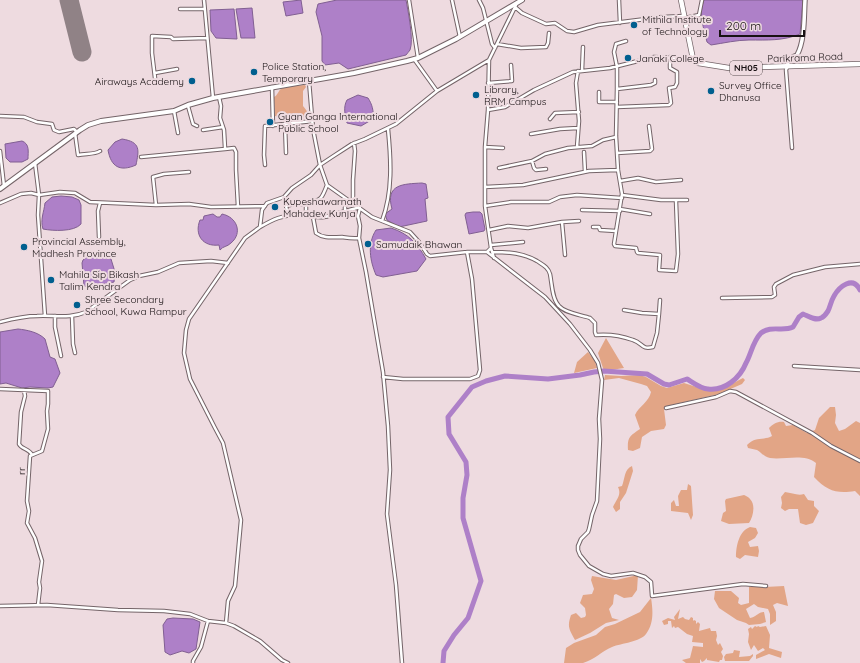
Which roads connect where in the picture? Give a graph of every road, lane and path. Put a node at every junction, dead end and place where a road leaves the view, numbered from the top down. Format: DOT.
graph roads {
  1 [pos="204,0"];
  2 [pos="409,0"];
  3 [pos="452,0"];
  4 [pos="479,0"];
  5 [pos="522,0"];
  6 [pos="619,0"];
  7 [pos="681,0"];
  8 [pos="702,0"];
  9 [pos="806,0"];
  10 [pos="515,6"];
  11 [pos="180,9"];
  12 [pos="204,10"];
  13 [pos="685,17"];
  14 [pos="487,22"];
  15 [pos="620,23"];
  16 [pos="549,33"];
  17 [pos="460,37"];
  18 [pos="207,38"];
  19 [pos="626,41"];
  20 [pos="497,44"];
  21 [pos="584,47"];
  22 [pos="495,48"];
  23 [pos="670,57"];
  24 [pos="416,59"];
  25 [pos="693,59"];
  26 [pos="489,60"];
  27 [pos="860,64"];
  28 [pos="511,65"];
  29 [pos="617,67"];
  30 [pos="787,67"];
  31 [pos="177,69"];
  32 [pos="578,71"];
  33 [pos="582,71"];
  34 [pos="155,73"];
  35 [pos="155,78"];
  36 [pos="309,80"];
  37 [pos="655,80"];
  38 [pos="488,82"];
  39 [pos="272,87"];
  40 [pos="618,89"];
  41 [pos="437,91"];
  42 [pos="599,92"];
  43 [pos="219,97"];
  44 [pos="213,98"];
  45 [pos="617,102"];
  46 [pos="188,105"];
  47 [pos="617,107"];
  48 [pos="488,110"];
  49 [pos="174,111"];
  50 [pos="579,112"];
  51 [pos="0,116"];
  52 [pos="550,119"];
  53 [pos="313,122"];
  54 [pos="285,125"];
  55 [pos="197,126"];
  56 [pos="273,126"];
  57 [pos="649,126"];
  58 [pos="223,127"];
  59 [pos="578,128"];
  60 [pos="388,129"];
  61 [pos="203,130"];
  62 [pos="76,133"];
  63 [pos="178,133"];
  64 [pos="531,134"];
  65 [pos="616,137"];
  66 [pos="354,143"];
  67 [pos="485,147"];
  68 [pos="577,147"];
  69 [pos="503,148"];
  70 [pos="792,148"];
  71 [pos="225,149"];
  72 [pos="0,151"];
  73 [pos="100,151"];
  74 [pos="584,152"];
  75 [pos="286,153"];
  76 [pos="617,153"];
  77 [pos="141,157"];
  78 [pos="532,161"];
  79 [pos="35,163"];
  80 [pos="265,165"];
  81 [pos="320,165"];
  82 [pos="499,168"];
  83 [pos="546,169"];
  84 [pos="618,170"];
  85 [pos="189,172"];
  86 [pos="585,172"];
  87 [pos="681,180"];
  88 [pos="620,181"];
  89 [pos="327,184"];
  90 [pos="485,187"];
  91 [pos="2,188"];
  92 [pos="39,195"];
  93 [pos="284,197"];
  94 [pos="345,197"];
  95 [pos="622,197"];
  96 [pos="687,200"];
  97 [pos="676,201"];
  98 [pos="0,203"];
  99 [pos="100,203"];
  100 [pos="306,204"];
  101 [pos="353,204"];
  102 [pos="156,205"];
  103 [pos="265,206"];
  104 [pos="286,206"];
  105 [pos="485,206"];
  106 [pos="238,207"];
  107 [pos="359,208"];
  108 [pos="345,210"];
  109 [pos="582,210"];
  110 [pos="620,210"];
  111 [pos="650,214"];
  112 [pos="288,215"];
  113 [pos="306,216"];
  114 [pos="313,217"];
  115 [pos="382,221"];
  116 [pos="579,221"];
  117 [pos="562,222"];
  118 [pos="260,227"];
  119 [pos="593,227"];
  120 [pos="489,230"];
  121 [pos="616,231"];
  122 [pos="99,238"];
  123 [pos="359,238"];
  124 [pos="524,242"];
  125 [pos="491,247"];
  126 [pos="467,252"];
  127 [pos="487,252"];
  128 [pos="493,252"];
  129 [pos="565,255"];
  130 [pos="494,258"];
  131 [pos="228,263"];
  132 [pos="860,264"];
  133 [pos="722,298"];
  134 [pos="660,300"];
  135 [pos="560,308"];
  136 [pos="557,310"];
  137 [pos="624,310"];
  138 [pos="659,314"];
  139 [pos="45,316"];
  140 [pos="55,316"];
  141 [pos="72,316"];
  142 [pos="0,322"];
  143 [pos="75,353"];
  144 [pos="61,356"];
  145 [pos="794,366"];
  146 [pos="860,370"];
  147 [pos="383,377"];
  148 [pos="0,389"];
  149 [pos="24,390"];
  150 [pos="666,408"];
  151 [pos="32,455"];
  152 [pos="860,461"];
  153 [pos="766,586"];
  154 [pos="38,605"];
  155 [pos="0,606"];
  156 [pos="208,621"];
  157 [pos="226,623"];
  158 [pos="193,663"];
  159 [pos="288,663"];
  160 [pos="402,663"];
  1 -- 12 [label="street"];
  2 -- 24 [label="street"];
  3 -- 17 [label="street"];
  4 -- 14 [label="street"];
  5 -- 10 [label="main road"];
  6 -- 15 [label="street"];
  7 -- 13 [label="main road"];
  8 -- 13 [label="street"];
  9 -- 30 [label="street"];
  10 -- 14 [label="main road"];
  10 -- 15 [label="street"];
  10 -- 20 [label="street"];
  11 -- 12 [label="street"];
  12 -- 18 [label="street"];
  13 -- 15 [label="street"];
  13 -- 25 [label="main road"];
  14 -- 17 [label="main road"];
  14 -- 22 [label="street"];
  16 -- 20 [label="street"];
  17 -- 24 [label="main road"];
  18 -- 34 [label="street"];
  18 -- 44 [label="street"];
  19 -- 29 [label="street"];
  20 -- 22 [label="street"];
  21 -- 33 [label="street"];
  22 -- 26 [label="street"];
  23 -- 25 [label="street"];
  23 -- 29 [label="street"];
  23 -- 47 [label="street"];
  24 -- 36 [label="main road"];
  24 -- 41 [label="street"];
  25 -- 30 [label="main road, Parikrama Road / NH05"];
  26 -- 38 [label="street"];
  26 -- 41 [label="street"];
  27 -- 30 [label="main road, Parikrama Road / NH05"];
  28 -- 38 [label="street"];
  29 -- 33 [label="street"];
  29 -- 40 [label="street"];
  30 -- 70 [label="street"];
  31 -- 34 [label="street"];
  32 -- 33 [label="street"];
  32 -- 48 [label="street"];
  32 -- 50 [label="street"];
  34 -- 35 [label="street"];
  36 -- 39 [label="main road"];
  36 -- 53 [label="street"];
  37 -- 40 [label="street"];
  38 -- 48 [label="street"];
  39 -- 43 [label="main road"];
  39 -- 56 [label="street"];
  40 -- 45 [label="street"];
  41 -- 60 [label="street"];
  42 -- 45 [label="street"];
  43 -- 44 [label="main road"];
  43 -- 58 [label="street"];
  44 -- 46 [label="main road"];
  45 -- 47 [label="street"];
  46 -- 49 [label="main road"];
  46 -- 55 [label="street"];
  47 -- 65 [label="street"];
  48 -- 67 [label="street"];
  49 -- 62 [label="main road"];
  49 -- 63 [label="street"];
  50 -- 52 [label="street"];
  50 -- 59 [label="street"];
  51 -- 62 [label="street"];
  53 -- 54 [label="street"];
  53 -- 81 [label="street"];
  54 -- 56 [label="street"];
  54 -- 75 [label="street"];
  56 -- 80 [label="street"];
  57 -- 76 [label="street"];
  58 -- 61 [label="street"];
  58 -- 71 [label="street"];
  59 -- 64 [label="street"];
  59 -- 68 [label="street"];
  60 -- 66 [label="street"];
  60 -- 115 [label="street"];
  62 -- 73 [label="street"];
  62 -- 79 [label="main road"];
  65 -- 68 [label="street"];
  65 -- 76 [label="street"];
  66 -- 81 [label="street"];
  66 -- 101 [label="street"];
  67 -- 69 [label="street"];
  67 -- 90 [label="street"];
  68 -- 78 [label="street"];
  71 -- 77 [label="street"];
  71 -- 106 [label="street"];
  72 -- 91 [label="street"];
  74 -- 86 [label="street"];
  76 -- 84 [label="street"];
  78 -- 82 [label="street"];
  78 -- 83 [label="street"];
  79 -- 91 [label="main road"];
  79 -- 92 [label="street"];
  81 -- 89 [label="street"];
  81 -- 93 [label="street"];
  84 -- 86 [label="street"];
  84 -- 88 [label="street"];
  85 -- 102 [label="street"];
  86 -- 90 [label="street"];
  87 -- 88 [label="street"];
  88 -- 95 [label="street"];
  89 -- 94 [label="street"];
  89 -- 100 [label="street"];
  90 -- 105 [label="street"];
  92 -- 98 [label="street"];
  92 -- 99 [label="street"];
  92 -- 139 [label="street"];
  93 -- 103 [label="street"];
  93 -- 104 [label="street"];
  94 -- 101 [label="street"];
  94 -- 108 [label="street"];
  95 -- 97 [label="street"];
  95 -- 105 [label="street"];
  95 -- 110 [label="street"];
  96 -- 97 [label="street"];
  97 -- 121 [label="street"];
  99 -- 102 [label="street"];
  99 -- 122 [label="street"];
  100 -- 104 [label="street"];
  100 -- 113 [label="street"];
  101 -- 107 [label="street"];
  102 -- 106 [label="street"];
  103 -- 106 [label="street"];
  103 -- 118 [label="street"];
  104 -- 112 [label="street"];
  105 -- 120 [label="street"];
  107 -- 108 [label="street"];
  107 -- 115 [label="street"];
  107 -- 123 [label="street"];
  108 -- 114 [label="street"];
  109 -- 110 [label="street"];
  110 -- 111 [label="street"];
  110 -- 121 [label="street"];
  112 -- 113 [label="street"];
  112 -- 118 [label="street"];
  113 -- 114 [label="street"];
  114 -- 123 [label="street"];
  115 -- 126 [label="street"];
  116 -- 117 [label="street"];
  117 -- 120 [label="street"];
  117 -- 129 [label="street"];
  118 -- 131 [label="street"];
  119 -- 121 [label="street"];
  120 -- 125 [label="street"];
  123 -- 147 [label="street"];
  124 -- 125 [label="street"];
  125 -- 127 [label="street"];
  125 -- 128 [label="street"];
  126 -- 127 [label="street"];
  126 -- 147 [label="street"];
  127 -- 130 [label="street"];
  128 -- 130 [label="street"];
  128 -- 135 [label="street"];
  130 -- 136 [label="street"];
  131 -- 141 [label="street"];
  131 -- 157 [label="street"];
  132 -- 133 [label="street"];
  134 -- 138 [label="street"];
  135 -- 136 [label="street"];
  135 -- 138 [label="street"];
  136 -- 153 [label="street"];
  137 -- 138 [label="street"];
  139 -- 140 [label="street"];
  139 -- 142 [label="street"];
  140 -- 141 [label="street"];
  140 -- 144 [label="street"];
  141 -- 143 [label="street"];
  145 -- 146 [label="street"];
  147 -- 160 [label="street"];
  148 -- 149 [label="street, rr"];
  149 -- 151 [label="street"];
  149 -- 151 [label="street, rr"];
  150 -- 152 [label="street"];
  151 -- 154 [label="street, rr"];
  154 -- 155 [label="street"];
  154 -- 156 [label="street"];
  156 -- 157 [label="street"];
  156 -- 158 [label="street"];
  157 -- 159 [label="street"];
}
